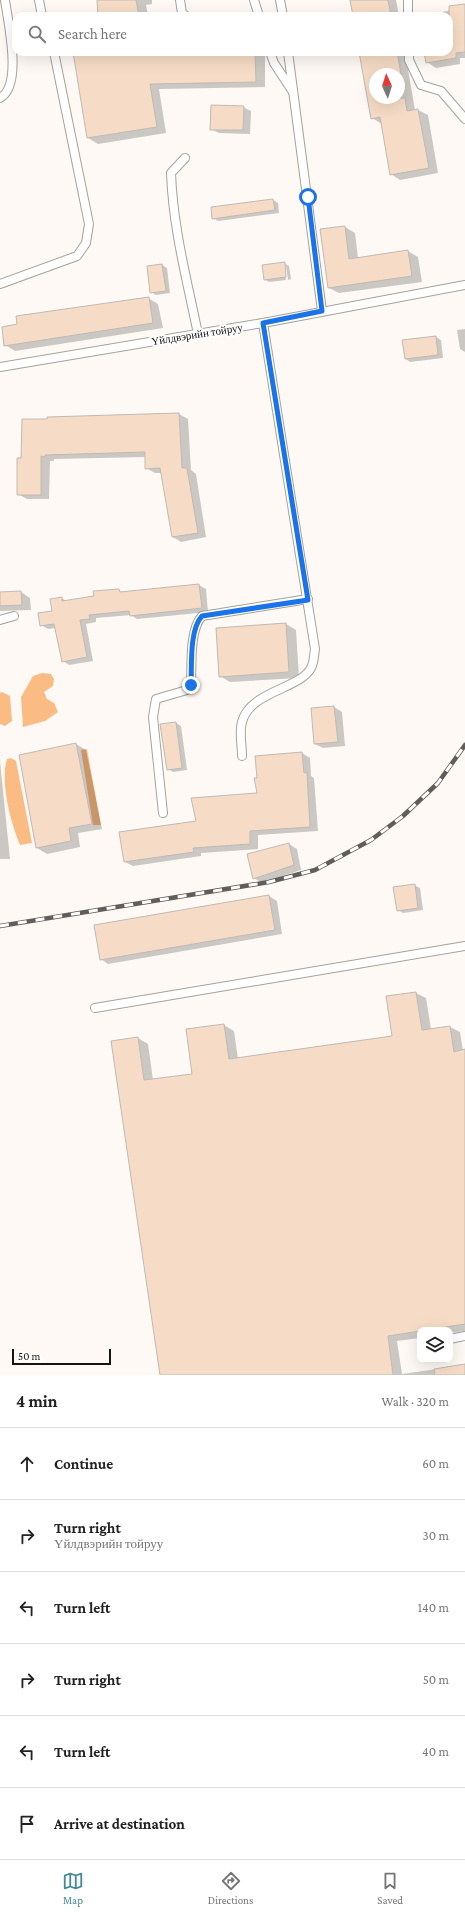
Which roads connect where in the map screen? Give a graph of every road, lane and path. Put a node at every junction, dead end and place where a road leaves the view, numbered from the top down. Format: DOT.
graph roads {
  1 [pos="5,0"];
  2 [pos="39,0"];
  3 [pos="180,0"];
  4 [pos="254,0"];
  5 [pos="280,0"];
  6 [pos="408,0"];
  7 [pos="41,12"];
  8 [pos="182,12"];
  9 [pos="258,12"];
  10 [pos="282,12"];
  11 [pos="408,12"];
  12 [pos="55,56"];
  13 [pos="272,56"];
  14 [pos="289,56"];
  15 [pos="410,56"];
  16 [pos="294,94"];
  17 [pos="0,98"];
  18 [pos="465,119"];
  19 [pos="185,158"];
  20 [pos="0,284"];
  21 [pos="465,285"];
  22 [pos="322,311"];
  23 [pos="263,323"];
  24 [pos="198,334"];
  25 [pos="0,367"];
  26 [pos="308,600"];
  27 [pos="14,616"];
  28 [pos="0,620"];
  29 [pos="242,756"];
  30 [pos="164,814"];
  31 [pos="465,946"];
  32 [pos="95,1008"];
  33 [pos="465,1336"];
  34 [pos="453,1338"];
  1 -- 17 [label="lane"];
  2 -- 7 [label="lane"];
  3 -- 8 [label="lane"];
  4 -- 9 [label="lane"];
  5 -- 10 [label="lane"];
  6 -- 11 [label="lane"];
  12 -- 20 [label="lane"];
  13 -- 16 [label="lane"];
  14 -- 16 [label="lane"];
  15 -- 18 [label="lane"];
  16 -- 22 [label="lane"];
  19 -- 24 [label="lane"];
  21 -- 22 [label="lane, Үйлдвэрийн тойруу"];
  22 -- 23 [label="lane, Үйлдвэрийн тойруу"];
  23 -- 24 [label="lane, Үйлдвэрийн тойруу"];
  23 -- 26 [label="lane"];
  24 -- 25 [label="lane, Үйлдвэрийн тойруу"];
  26 -- 29 [label="lane"];
  26 -- 30 [label="lane"];
  27 -- 28 [label="lane"];
  31 -- 32 [label="lane"];
  33 -- 34 [label="lane"];
}
